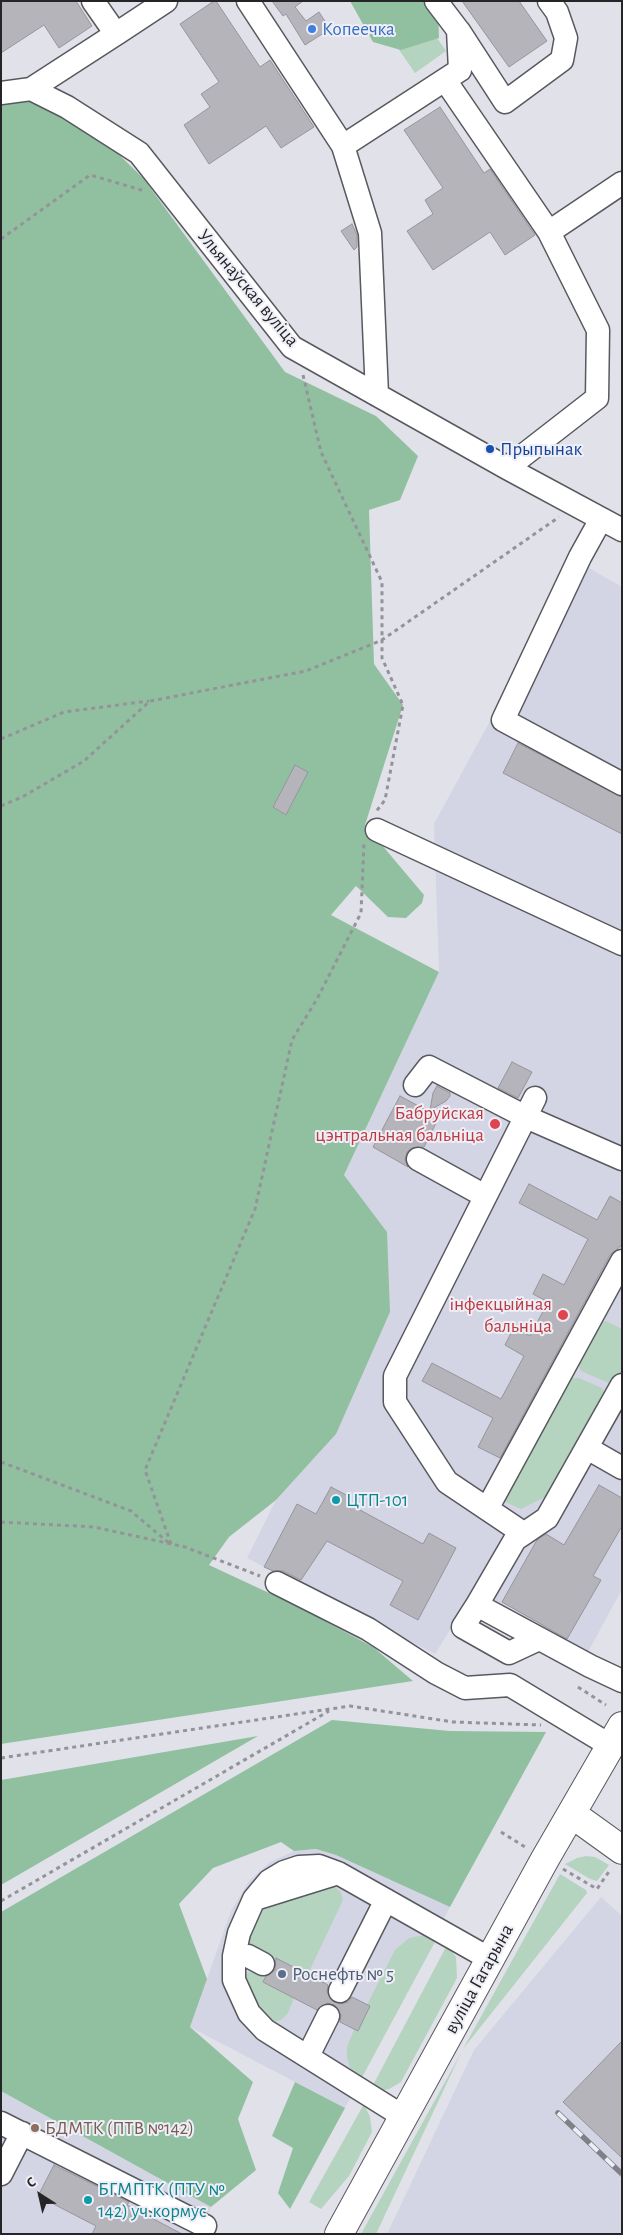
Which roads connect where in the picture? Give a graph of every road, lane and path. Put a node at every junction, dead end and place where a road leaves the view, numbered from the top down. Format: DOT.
graph roads {
  1 [pos="93,1"];
  2 [pos="166,1"];
  3 [pos="248,1"];
  4 [pos="436,1"];
  5 [pos="549,1"];
  6 [pos="458,30"];
  7 [pos="116,34"];
  8 [pos="444,80"];
  9 [pos="31,90"];
  10 [pos="1,93"];
  11 [pos="343,146"];
  12 [pos="622,183"];
  13 [pos="176,199"];
  14 [pos="549,232"];
  15 [pos="1,239"];
  16 [pos="298,350"];
  17 [pos="377,395"];
  18 [pos="507,468"];
  19 [pos="576,505"];
  20 [pos="601,519"];
  21 [pos="622,530"];
  22 [pos="382,640"];
  23 [pos="150,701"];
  24 [pos="1,739"];
  25 [pos="622,784"];
  26 [pos="1,806"];
  27 [pos="370,828"];
  28 [pos="622,944"];
  29 [pos="416,1085"];
  30 [pos="530,1107"];
  31 [pos="418,1159"];
  32 [pos="622,1159"];
  33 [pos="486,1196"];
  34 [pos="622,1261"];
  35 [pos="622,1385"];
  36 [pos="586,1448"];
  37 [pos="1,1462"];
  38 [pos="622,1468"];
  39 [pos="487,1509"];
  40 [pos="1,1522"];
  41 [pos="516,1539"];
  42 [pos="171,1544"];
  43 [pos="277,1582"];
  44 [pos="622,1681"];
  45 [pos="578,1687"];
  46 [pos="332,1709"];
  47 [pos="613,1725"];
  48 [pos="547,1726"];
  49 [pos="1,1758"];
  50 [pos="572,1814"];
  51 [pos="501,1832"];
  52 [pos="525,1847"];
  53 [pos="616,1860"];
  54 [pos="559,1867"];
  55 [pos="386,1900"];
  56 [pos="1,1901"];
  57 [pos="234,1956"];
  58 [pos="490,1959"];
  59 [pos="263,1964"];
  60 [pos="340,1991"];
  61 [pos="328,2016"];
  62 [pos="308,2056"];
  63 [pos="404,2117"];
  64 [pos="1,2123"];
  65 [pos="22,2133"];
  66 [pos="1,2174"];
  67 [pos="206,2226"];
  68 [pos="339,2234"];
  1 -- 7 [label="street"];
  2 -- 7 [label="street"];
  3 -- 11 [label="street"];
  4 -- 6 [label="street"];
  5 -- 6 [label="street"];
  6 -- 8 [label="street"];
  7 -- 9 [label="street"];
  8 -- 11 [label="street"];
  8 -- 14 [label="street"];
  9 -- 10 [label="street"];
  9 -- 13 [label="street, Ульянаўская вуліца"];
  11 -- 17 [label="street"];
  12 -- 14 [label="street"];
  13 -- 15 [label="path"];
  13 -- 16 [label="street, Ульянаўская вуліца"];
  14 -- 18 [label="street"];
  16 -- 17 [label="street, Ульянаўская вуліца"];
  16 -- 22 [label="path"];
  17 -- 18 [label="street, Ульянаўская вуліца"];
  18 -- 19 [label="street, Ульянаўская вуліца"];
  19 -- 20 [label="street, Ульянаўская вуліца"];
  19 -- 22 [label="path"];
  20 -- 21 [label="street, Ульянаўская вуліца"];
  20 -- 25 [label="street"];
  22 -- 23 [label="path"];
  22 -- 27 [label="path"];
  23 -- 24 [label="path"];
  23 -- 26 [label="path"];
  27 -- 28 [label="street"];
  27 -- 42 [label="path"];
  29 -- 30 [label="street"];
  30 -- 32 [label="street"];
  30 -- 33 [label="street"];
  31 -- 33 [label="street"];
  33 -- 39 [label="street"];
  34 -- 39 [label="street"];
  35 -- 36 [label="street"];
  36 -- 38 [label="street"];
  36 -- 41 [label="street"];
  37 -- 42 [label="path"];
  39 -- 41 [label="street"];
  40 -- 42 [label="path"];
  41 -- 44 [label="street"];
  42 -- 43 [label="path"];
  43 -- 47 [label="street"];
  45 -- 47 [label="path"];
  46 -- 48 [label="path"];
  46 -- 49 [label="path"];
  46 -- 56 [label="path"];
  47 -- 50 [label="main road, вуліца Гагарына"];
  50 -- 53 [label="main road"];
  50 -- 58 [label="main road, вуліца Гагарына"];
  51 -- 52 [label="path"];
  53 -- 54 [label="path"];
  55 -- 57 [label="street"];
  55 -- 58 [label="street"];
  55 -- 60 [label="street"];
  57 -- 59 [label="street"];
  57 -- 62 [label="street"];
  58 -- 63 [label="main road, вуліца Гагарына"];
  61 -- 62 [label="street"];
  62 -- 63 [label="street"];
  63 -- 68 [label="main road, вуліца Гагарына"];
  64 -- 65 [label="street"];
  65 -- 66 [label="street"];
  65 -- 67 [label="street"];
}
